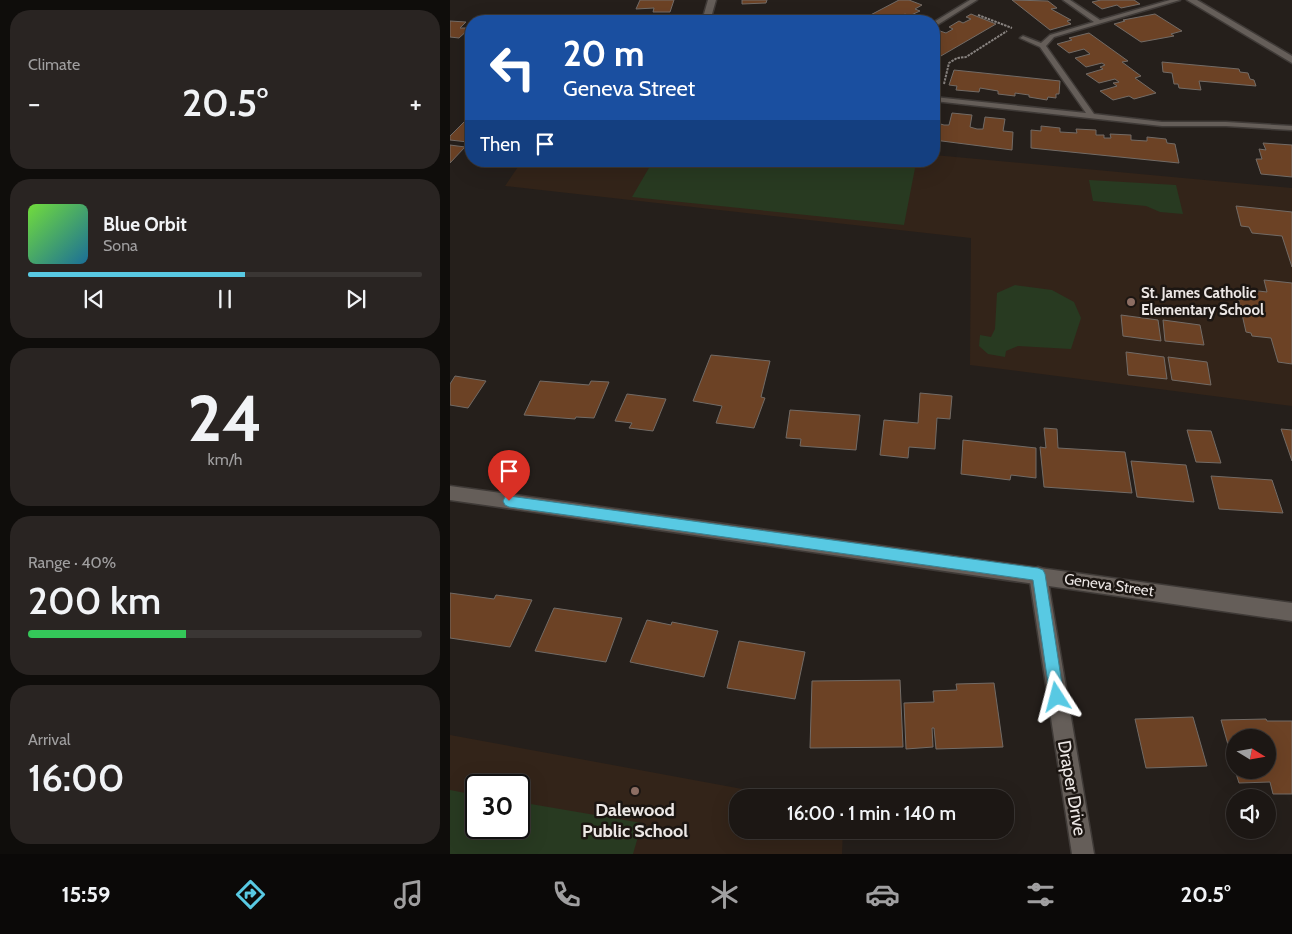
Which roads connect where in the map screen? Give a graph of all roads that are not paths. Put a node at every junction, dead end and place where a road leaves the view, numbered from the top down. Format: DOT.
graph roads {
  1 [pos="712,0"];
  2 [pos="974,0"];
  3 [pos="1066,0"];
  4 [pos="1177,0"];
  5 [pos="1191,0"];
  6 [pos="708,15"];
  7 [pos="940,21"];
  8 [pos="1099,22"];
  9 [pos="1023,38"];
  10 [pos="1042,46"];
  11 [pos="1292,60"];
  12 [pos="940,99"];
  13 [pos="1092,117"];
  14 [pos="1292,128"];
  15 [pos="450,493"];
  16 [pos="1038,574"];
  17 [pos="1292,612"];
  18 [pos="1084,854"];
  1 -- 6 [label="main road"];
  2 -- 7 [label="lane"];
  3 -- 8 [label="lane"];
  4 -- 8 [label="lane"];
  5 -- 11 [label="main road"];
  8 -- 10 [label="lane"];
  9 -- 10 [label="lane"];
  10 -- 13 [label="lane"];
  12 -- 13 [label="lane"];
  13 -- 14 [label="lane"];
  15 -- 16 [label="main road, Geneva Street"];
  16 -- 17 [label="main road, Geneva Street"];
  16 -- 18 [label="main road, Draper Drive"];
}
